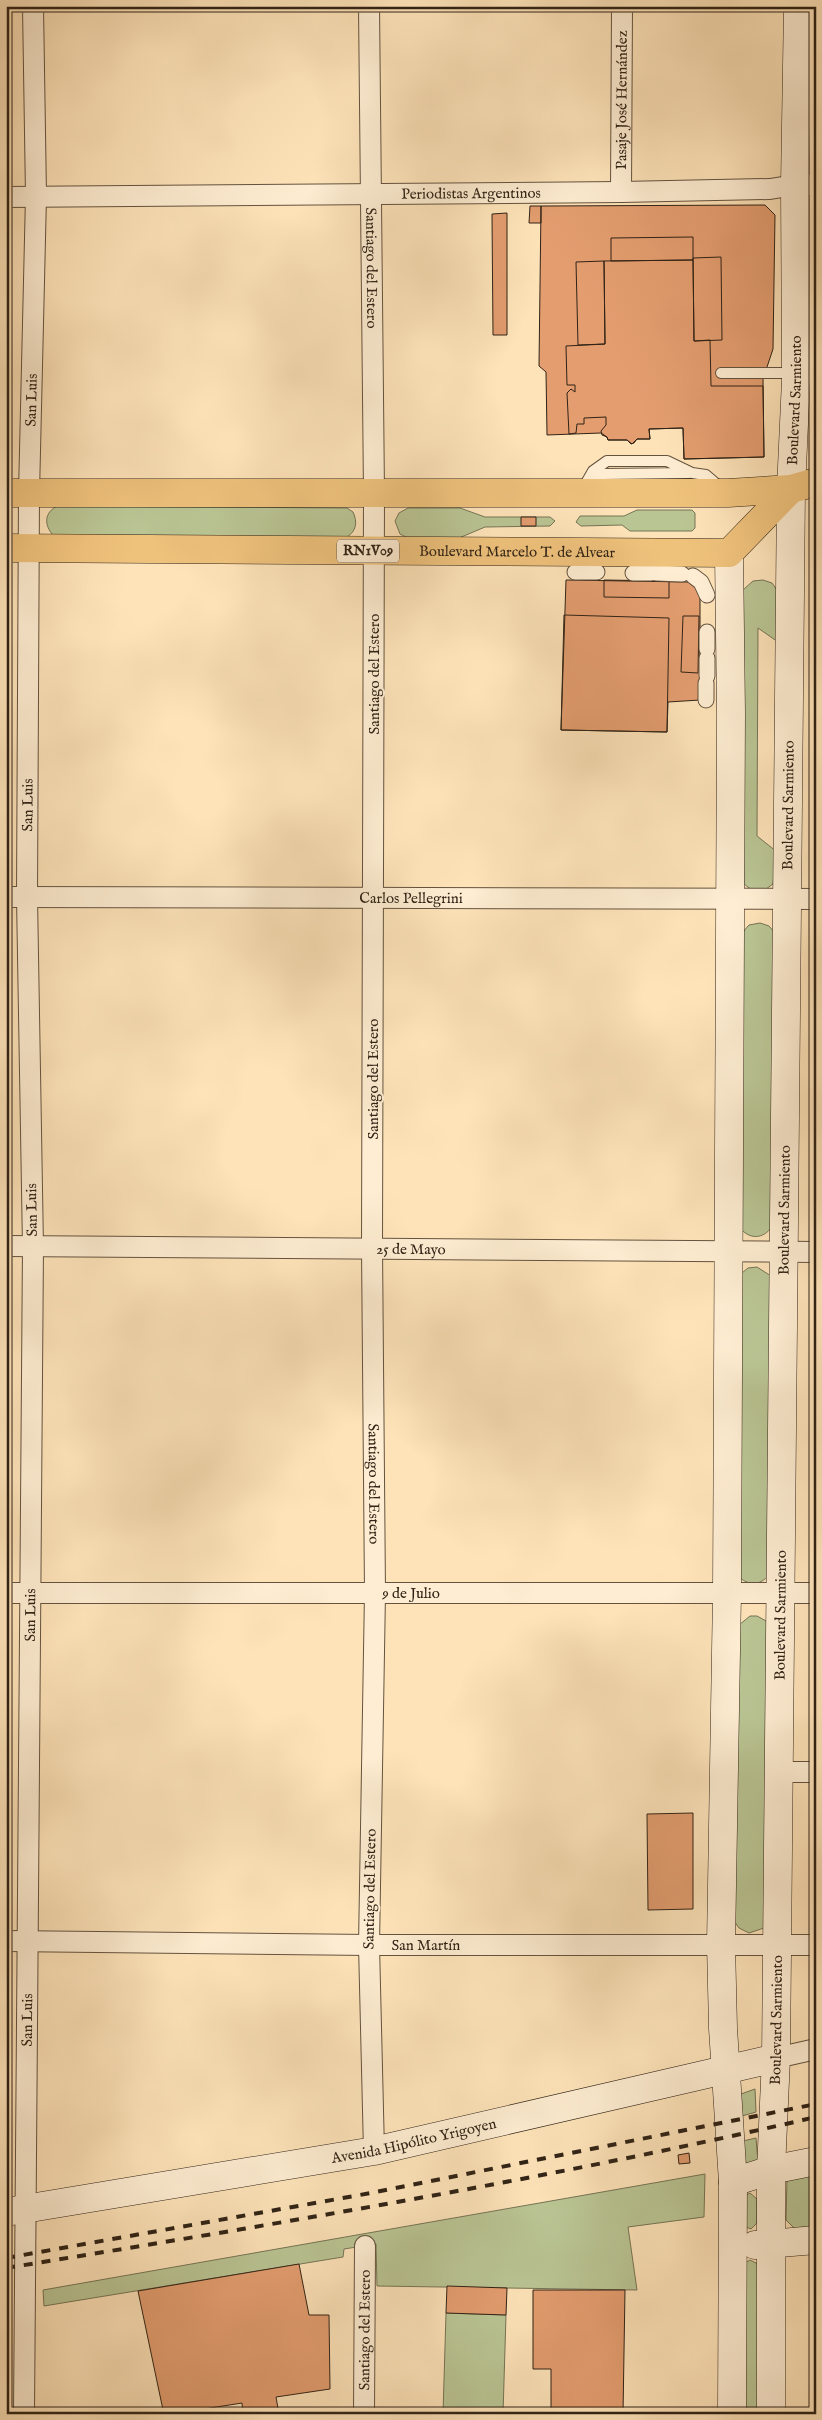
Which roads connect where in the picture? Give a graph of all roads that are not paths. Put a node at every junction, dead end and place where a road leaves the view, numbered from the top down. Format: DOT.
graph roads {
  1 [pos="33,6"];
  2 [pos="369,6"];
  3 [pos="622,6"];
  4 [pos="798,6"];
  5 [pos="805,185"];
  6 [pos="621,192"];
  7 [pos="370,195"];
  8 [pos="36,196"];
  9 [pos="6,197"];
  10 [pos="721,373"];
  11 [pos="787,373"];
  12 [pos="656,473"];
  13 [pos="683,483"];
  14 [pos="808,488"];
  15 [pos="18,493"];
  16 [pos="374,493"];
  17 [pos="580,493"];
  18 [pos="18,548"];
  19 [pos="374,551"];
  20 [pos="729,553"];
  21 [pos="575,572"];
  22 [pos="597,572"];
  23 [pos="633,573"];
  24 [pos="707,595"];
  25 [pos="707,632"];
  26 [pos="706,700"];
  27 [pos="6,898"];
  28 [pos="27,898"];
  29 [pos="730,898"];
  30 [pos="787,898"];
  31 [pos="816,898"];
  32 [pos="374,899"];
  33 [pos="6,1246"];
  34 [pos="33,1246"];
  35 [pos="372,1247"];
  36 [pos="727,1251"];
  37 [pos="784,1252"];
  38 [pos="816,1252"];
  39 [pos="6,1593"];
  40 [pos="31,1593"];
  41 [pos="375,1593"];
  42 [pos="727,1593"];
  43 [pos="781,1593"];
  44 [pos="816,1593"];
  45 [pos="779,1772"];
  46 [pos="816,1772"];
  47 [pos="6,1941"];
  48 [pos="28,1941"];
  49 [pos="721,1944"];
  50 [pos="777,1944"];
  51 [pos="816,1945"];
  52 [pos="369,1946"];
  53 [pos="816,2049"];
  54 [pos="776,2058"];
  55 [pos="726,2071"];
  56 [pos="374,2151"];
  57 [pos="816,2161"];
  58 [pos="771,2170"];
  59 [pos="733,2182"];
  60 [pos="16,2211"];
  61 [pos="816,2240"];
  62 [pos="772,2245"];
  63 [pos="365,2246"];
  64 [pos="733,2246"];
  65 [pos="24,2414"];
  66 [pos="364,2414"];
  67 [pos="732,2414"];
  68 [pos="771,2414"];
  1 -- 8 [label="street, San Luis"];
  2 -- 7 [label="street, Santiago del Estero"];
  3 -- 6 [label="street, Pasaje José Hernández"];
  4 -- 5 [label="main road, Boulevard Sarmiento"];
  5 -- 6 [label="street, Periodistas Argentinos"];
  5 -- 14 [label="main road, Boulevard Sarmiento"];
  6 -- 7 [label="street, Periodistas Argentinos"];
  7 -- 8 [label="street, Periodistas Argentinos"];
  7 -- 16 [label="street, Santiago del Estero"];
  8 -- 9 [label="street, Periodistas Argentinos"];
  8 -- 15 [label="street, San Luis"];
  10 -- 11 [label="lane"];
  12 -- 13 [label="lane"];
  12 -- 13 [label="lane"];
  12 -- 17 [label="lane"];
  13 -- 14 [label="main road"];
  13 -- 17 [label="main road"];
  14 -- 20 [label="main road"];
  14 -- 30 [label="main road, Boulevard Sarmiento"];
  15 -- 16 [label="main road"];
  15 -- 18 [label="street, San Luis"];
  16 -- 17 [label="main road"];
  16 -- 19 [label="street, Santiago del Estero"];
  18 -- 19 [label="main road, Boulevard Marcelo T. de Alvear / RN1V09"];
  18 -- 28 [label="street, San Luis"];
  19 -- 20 [label="main road, Boulevard Marcelo T. de Alvear / RN1V09"];
  19 -- 32 [label="street, Santiago del Estero"];
  20 -- 29 [label="main road"];
  21 -- 22 [label="street"];
  23 -- 24 [label="street"];
  25 -- 26 [label="street"];
  27 -- 28 [label="street, Carlos Pellegrini"];
  28 -- 32 [label="street, Carlos Pellegrini"];
  28 -- 34 [label="street, San Luis"];
  29 -- 30 [label="street, Carlos Pellegrini"];
  29 -- 32 [label="street, Carlos Pellegrini"];
  29 -- 36 [label="main road"];
  30 -- 31 [label="street, Carlos Pellegrini"];
  30 -- 37 [label="main road, Boulevard Sarmiento"];
  32 -- 35 [label="street, Santiago del Estero"];
  33 -- 34 [label="street, 25 de Mayo"];
  34 -- 35 [label="street, 25 de Mayo"];
  34 -- 40 [label="street, San Luis"];
  35 -- 36 [label="street, 25 de Mayo"];
  35 -- 41 [label="street, Santiago del Estero"];
  36 -- 37 [label="street, 25 de Mayo"];
  36 -- 42 [label="main road"];
  37 -- 38 [label="street, 25 de Mayo"];
  37 -- 43 [label="main road, Boulevard Sarmiento"];
  39 -- 40 [label="street, 9 de Julio"];
  40 -- 41 [label="street, 9 de Julio"];
  40 -- 48 [label="street, San Luis"];
  41 -- 42 [label="street, 9 de Julio"];
  41 -- 52 [label="street, Santiago del Estero"];
  42 -- 43 [label="street, 9 de Julio"];
  42 -- 49 [label="main road"];
  43 -- 44 [label="street, 9 de Julio"];
  43 -- 45 [label="main road, Boulevard Sarmiento"];
  45 -- 46 [label="street"];
  45 -- 50 [label="main road, Boulevard Sarmiento"];
  47 -- 48 [label="street, San Martín"];
  48 -- 52 [label="street, San Martín"];
  48 -- 60 [label="street, San Luis"];
  49 -- 50 [label="street, San Martín"];
  49 -- 52 [label="street, San Martín"];
  49 -- 55 [label="main road"];
  50 -- 51 [label="street, San Martín"];
  50 -- 54 [label="main road, Boulevard Sarmiento"];
  52 -- 56 [label="street, Santiago del Estero"];
  53 -- 54 [label="street, Avenida Hipólito Yrigoyen"];
  54 -- 55 [label="main road, Avenida Hipólito Yrigoyen"];
  54 -- 58 [label="main road, Boulevard Sarmiento"];
  55 -- 56 [label="main road, Avenida Hipólito Yrigoyen"];
  55 -- 59 [label="main road"];
  56 -- 60 [label="main road, Avenida Hipólito Yrigoyen"];
  57 -- 58 [label="main road"];
  58 -- 59 [label="main road"];
  58 -- 62 [label="main road, Boulevard Sarmiento"];
  59 -- 64 [label="main road"];
  60 -- 65 [label="street, San Luis"];
  61 -- 62 [label="main road"];
  62 -- 64 [label="main road"];
  62 -- 68 [label="main road, Boulevard Sarmiento"];
  63 -- 66 [label="street, Santiago del Estero"];
  64 -- 67 [label="main road"];
}
